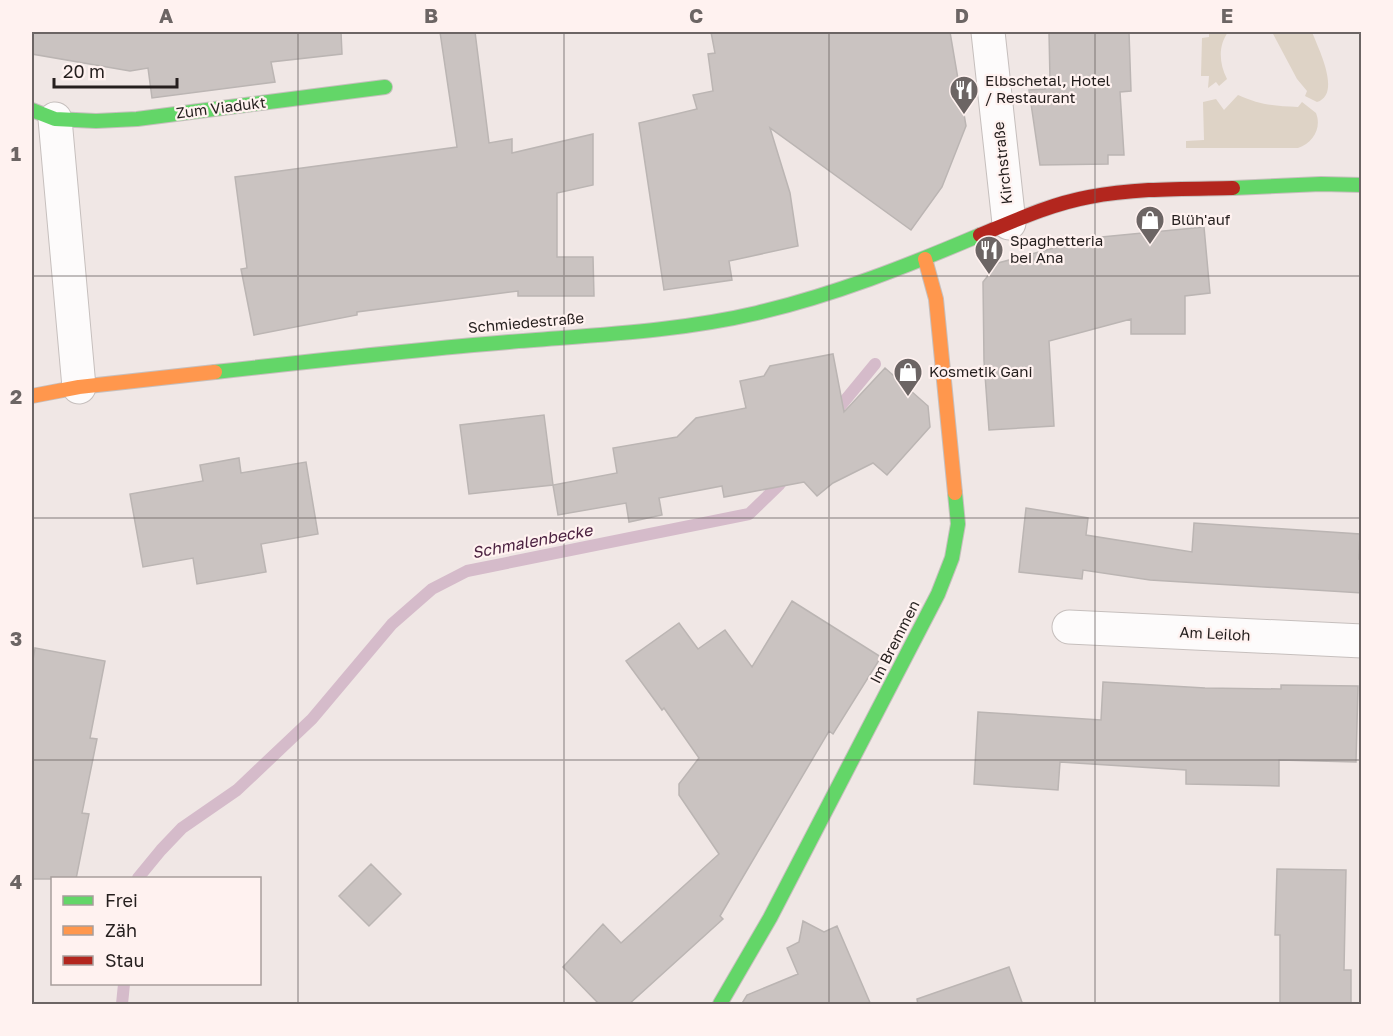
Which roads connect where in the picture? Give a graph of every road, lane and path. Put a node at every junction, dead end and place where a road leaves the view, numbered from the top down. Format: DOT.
graph roads {
  1 [pos="988,32"];
  2 [pos="385,87"];
  3 [pos="43,114"];
  4 [pos="1362,185"];
  5 [pos="1009,223"];
  6 [pos="925,259"];
  7 [pos="79,387"];
  8 [pos="32,396"];
  9 [pos="1069,627"];
  10 [pos="1362,641"];
  11 [pos="720,1005"];
  1 -- 5 [label="street, Kirchstraße"];
  2 -- 3 [label="main road, Zum Viadukt"];
  3 -- 7 [label="street, Zum Viadukt"];
  4 -- 5 [label="main road, Schmiedestraße"];
  5 -- 6 [label="main road, Schmiedestraße"];
  6 -- 7 [label="main road, Schmiedestraße"];
  6 -- 11 [label="main road, Im Bremmen"];
  7 -- 8 [label="main road, Schmiedestraße"];
  9 -- 10 [label="street, Am Leiloh"];
}
